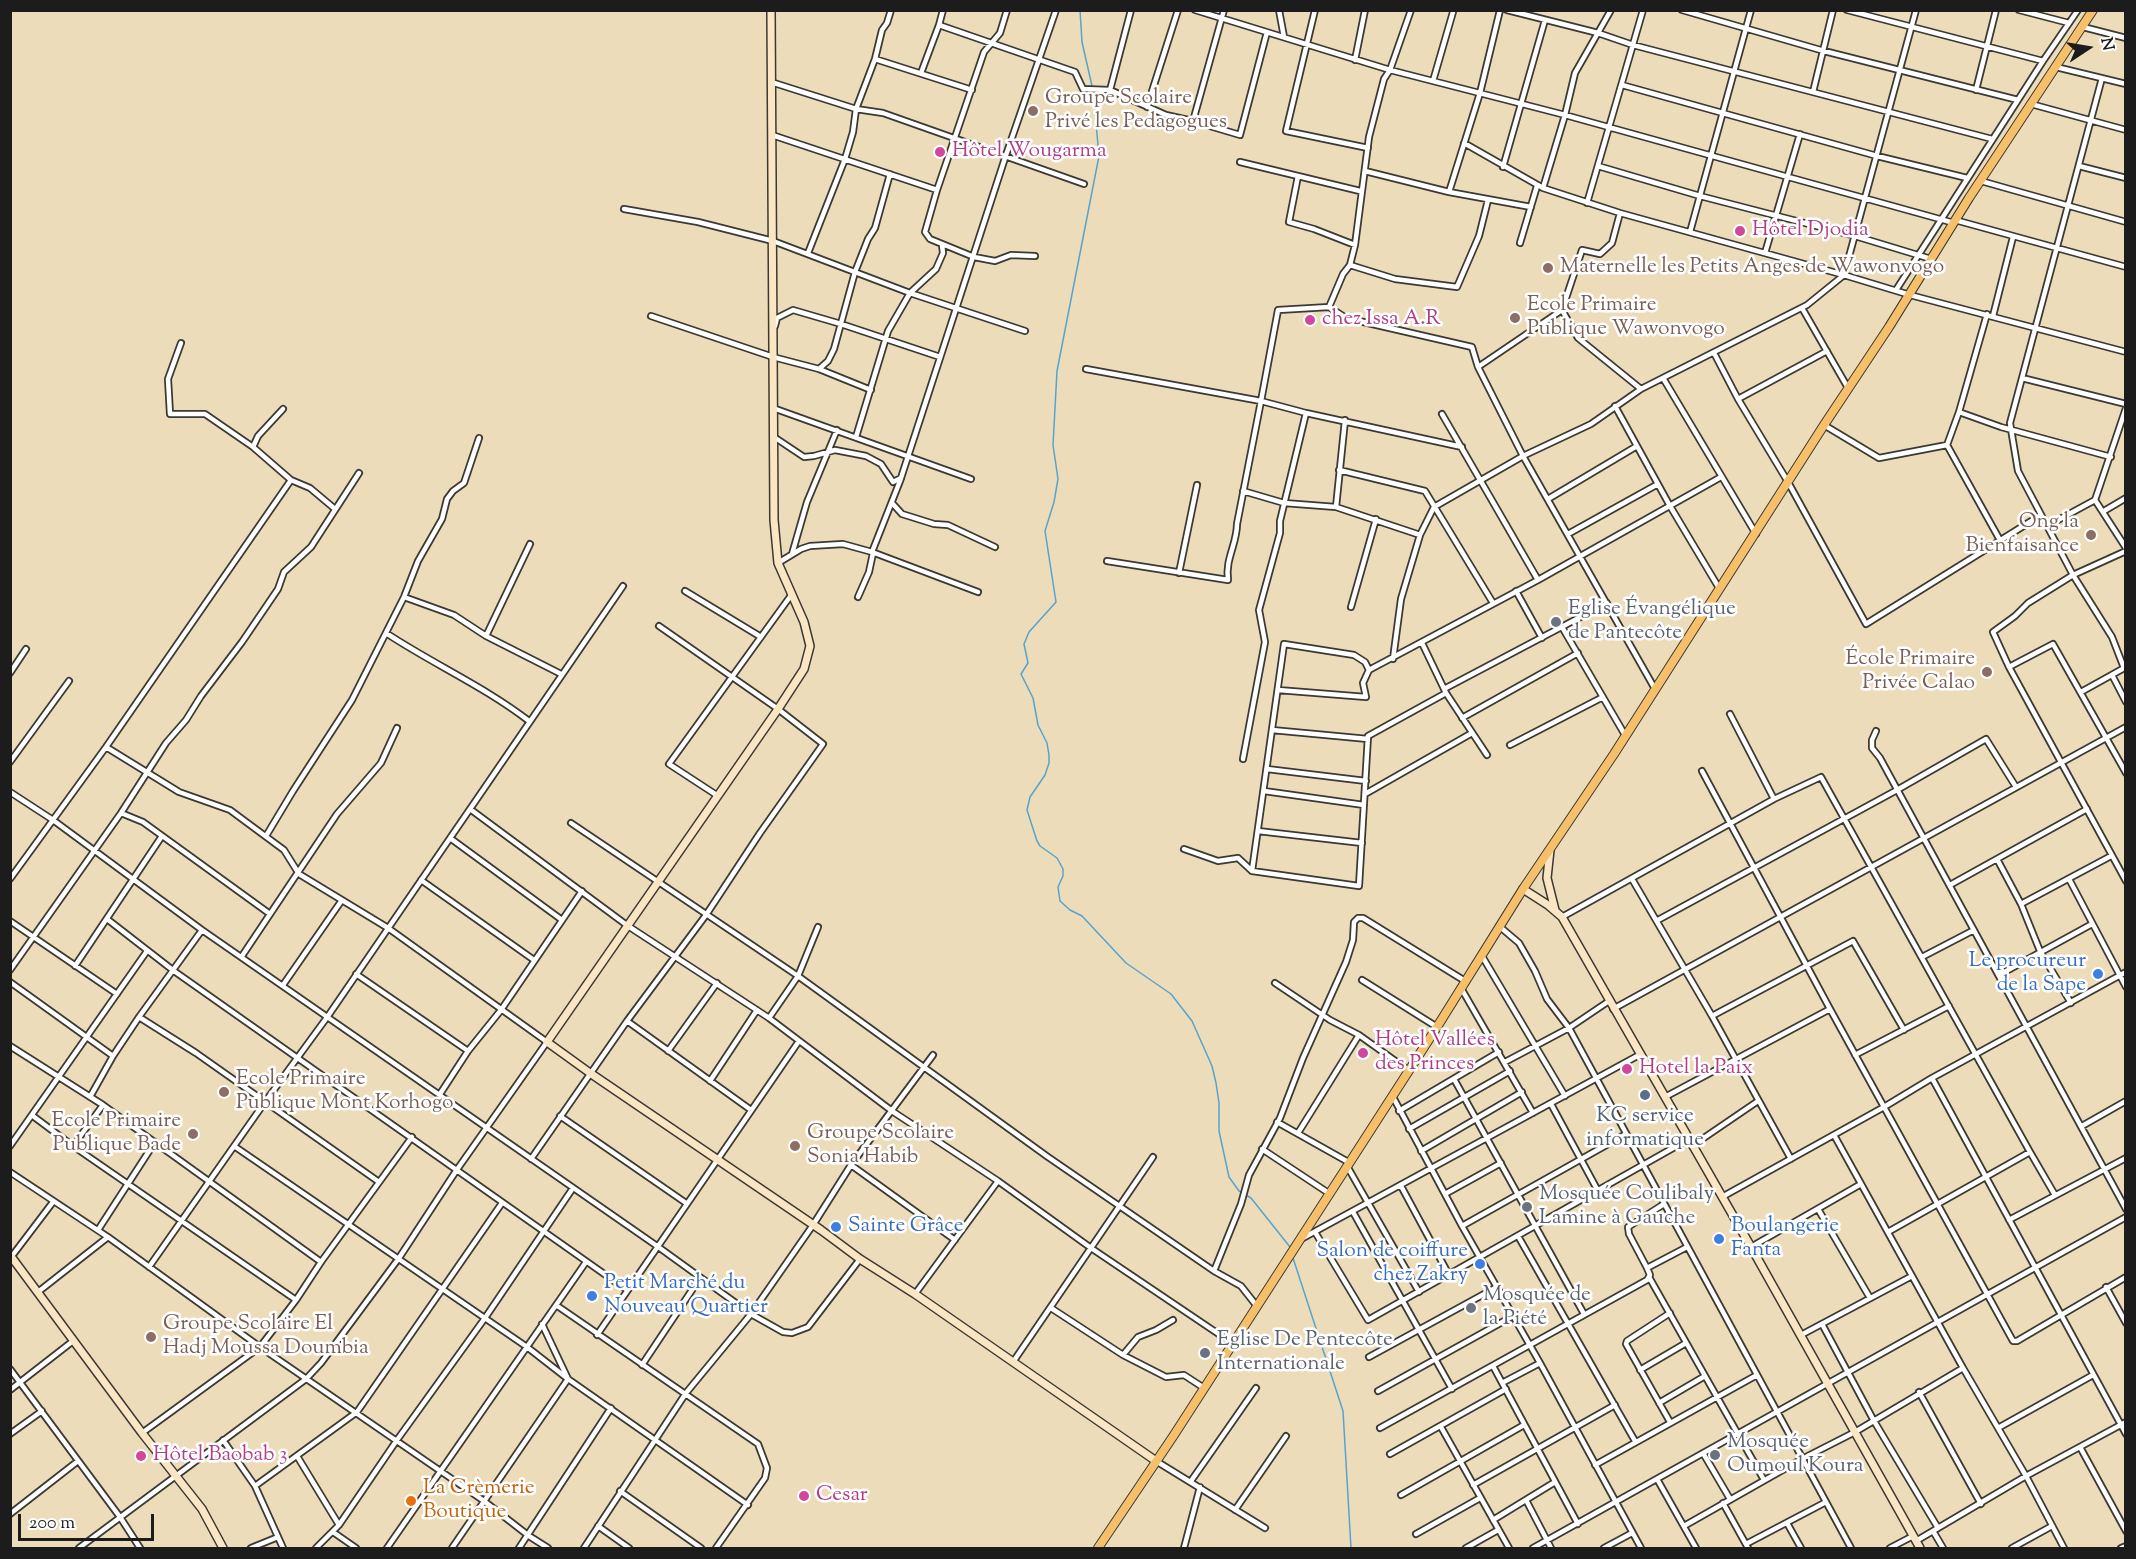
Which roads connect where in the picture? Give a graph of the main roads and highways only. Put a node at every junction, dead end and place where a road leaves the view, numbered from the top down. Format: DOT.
graph roads {
  1 [pos="2092,10"];
  2 [pos="1099,1548"];
  1 -- 2 [label="main road"];
}
